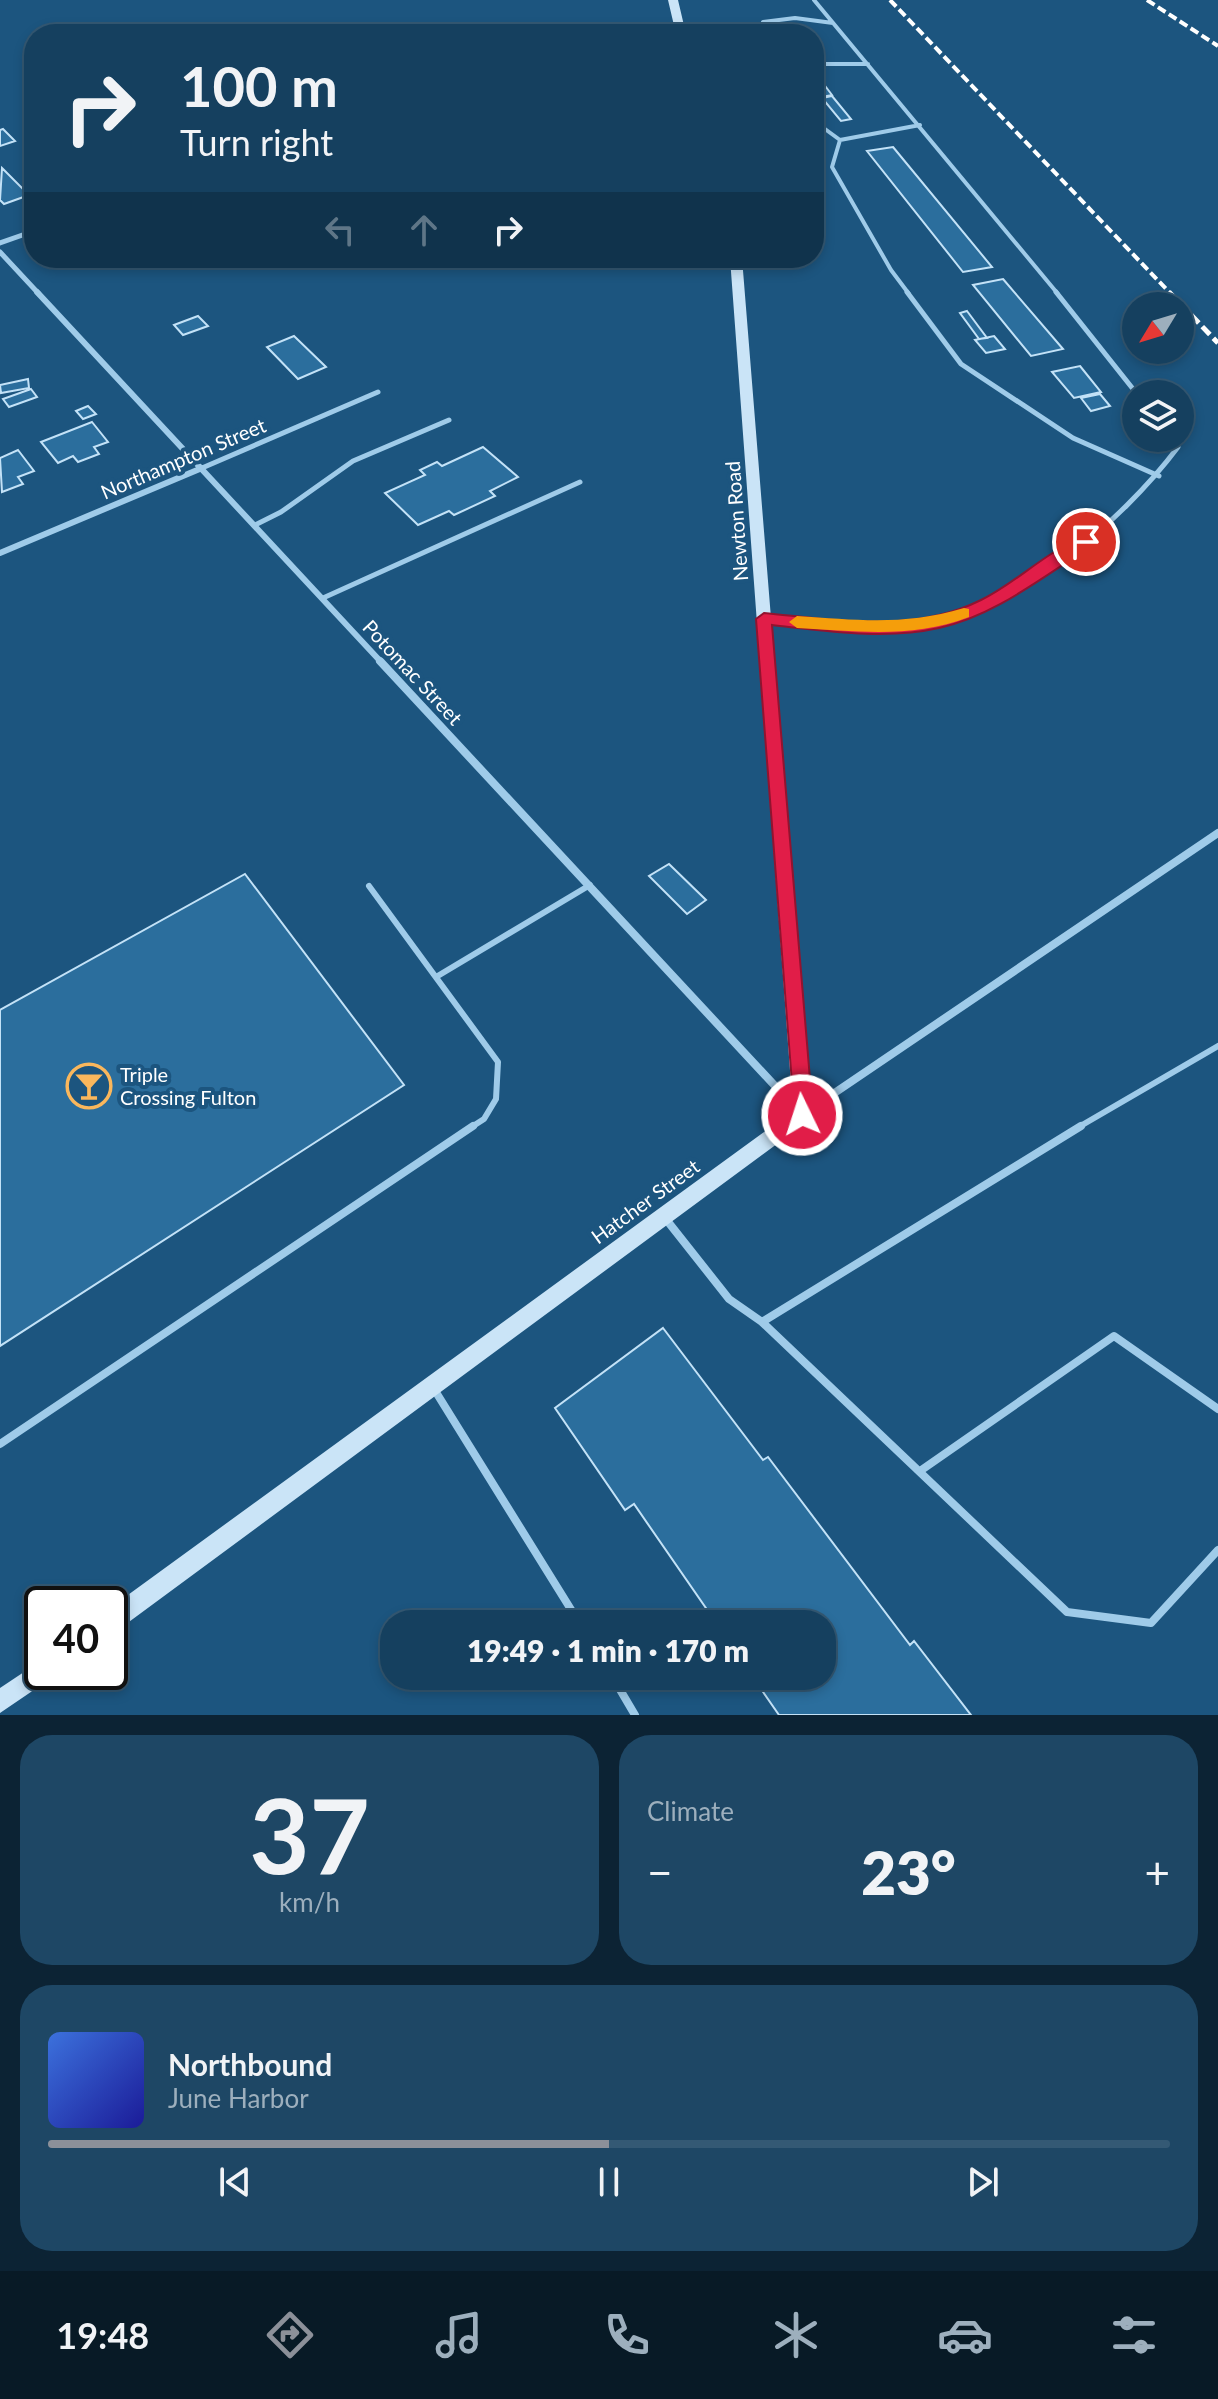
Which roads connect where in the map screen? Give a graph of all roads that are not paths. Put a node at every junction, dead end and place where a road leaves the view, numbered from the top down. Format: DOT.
graph roads {
  1 [pos="673,0"];
  2 [pos="814,0"];
  3 [pos="833,23"];
  4 [pos="679,24"];
  5 [pos="762,24"];
  6 [pos="824,64"];
  7 [pos="868,64"];
  8 [pos="920,125"];
  9 [pos="824,128"];
  10 [pos="840,140"];
  11 [pos="24,235"];
  12 [pos="0,243"];
  13 [pos="0,252"];
  14 [pos="737,268"];
  15 [pos="1126,380"];
  16 [pos="378,392"];
  17 [pos="449,420"];
  18 [pos="1175,452"];
  19 [pos="202,468"];
  20 [pos="1159,476"];
  21 [pos="580,482"];
  22 [pos="255,525"];
  23 [pos="0,553"];
  24 [pos="323,598"];
  25 [pos="764,619"];
  26 [pos="1218,833"];
  27 [pos="590,885"];
  28 [pos="369,886"];
  29 [pos="436,977"];
  30 [pos="1218,1046"];
  31 [pos="802,1115"];
  32 [pos="664,1217"];
  33 [pos="762,1322"];
  34 [pos="432,1386"];
  35 [pos="1218,1409"];
  36 [pos="0,1444"];
  37 [pos="920,1471"];
  38 [pos="1218,1550"];
  39 [pos="128,1609"];
  40 [pos="571,1610"];
  41 [pos="24,1684"];
  42 [pos="620,1690"];
  43 [pos="0,1702"];
  44 [pos="635,1715"];
  1 -- 4 [label="street"];
  2 -- 3 [label="lane"];
  3 -- 5 [label="lane"];
  3 -- 7 [label="lane"];
  6 -- 7 [label="lane"];
  7 -- 8 [label="lane"];
  8 -- 10 [label="lane"];
  8 -- 15 [label="lane"];
  9 -- 10 [label="lane"];
  10 -- 20 [label="lane"];
  11 -- 12 [label="street"];
  13 -- 19 [label="street, Potomac Street"];
  14 -- 25 [label="street, Newton Road"];
  16 -- 19 [label="lane, Northampton Street"];
  17 -- 22 [label="lane"];
  18 -- 20 [label="lane"];
  19 -- 22 [label="street, Potomac Street"];
  19 -- 23 [label="street, Northampton Street"];
  20 -- 25 [label="lane"];
  21 -- 24 [label="lane"];
  22 -- 24 [label="street, Potomac Street"];
  24 -- 27 [label="street, Potomac Street"];
  25 -- 31 [label="street, Newton Road"];
  26 -- 31 [label="street, Hatcher Street"];
  27 -- 29 [label="lane"];
  27 -- 31 [label="street, Potomac Street"];
  28 -- 29 [label="lane"];
  29 -- 36 [label="lane"];
  30 -- 33 [label="lane"];
  31 -- 32 [label="street, Hatcher Street"];
  32 -- 33 [label="lane"];
  32 -- 34 [label="street, Hatcher Street"];
  33 -- 37 [label="lane"];
  34 -- 39 [label="street, Hatcher Street"];
  34 -- 40 [label="lane"];
  35 -- 37 [label="lane"];
  37 -- 38 [label="lane"];
  41 -- 43 [label="street"];
  42 -- 44 [label="lane"];
}
